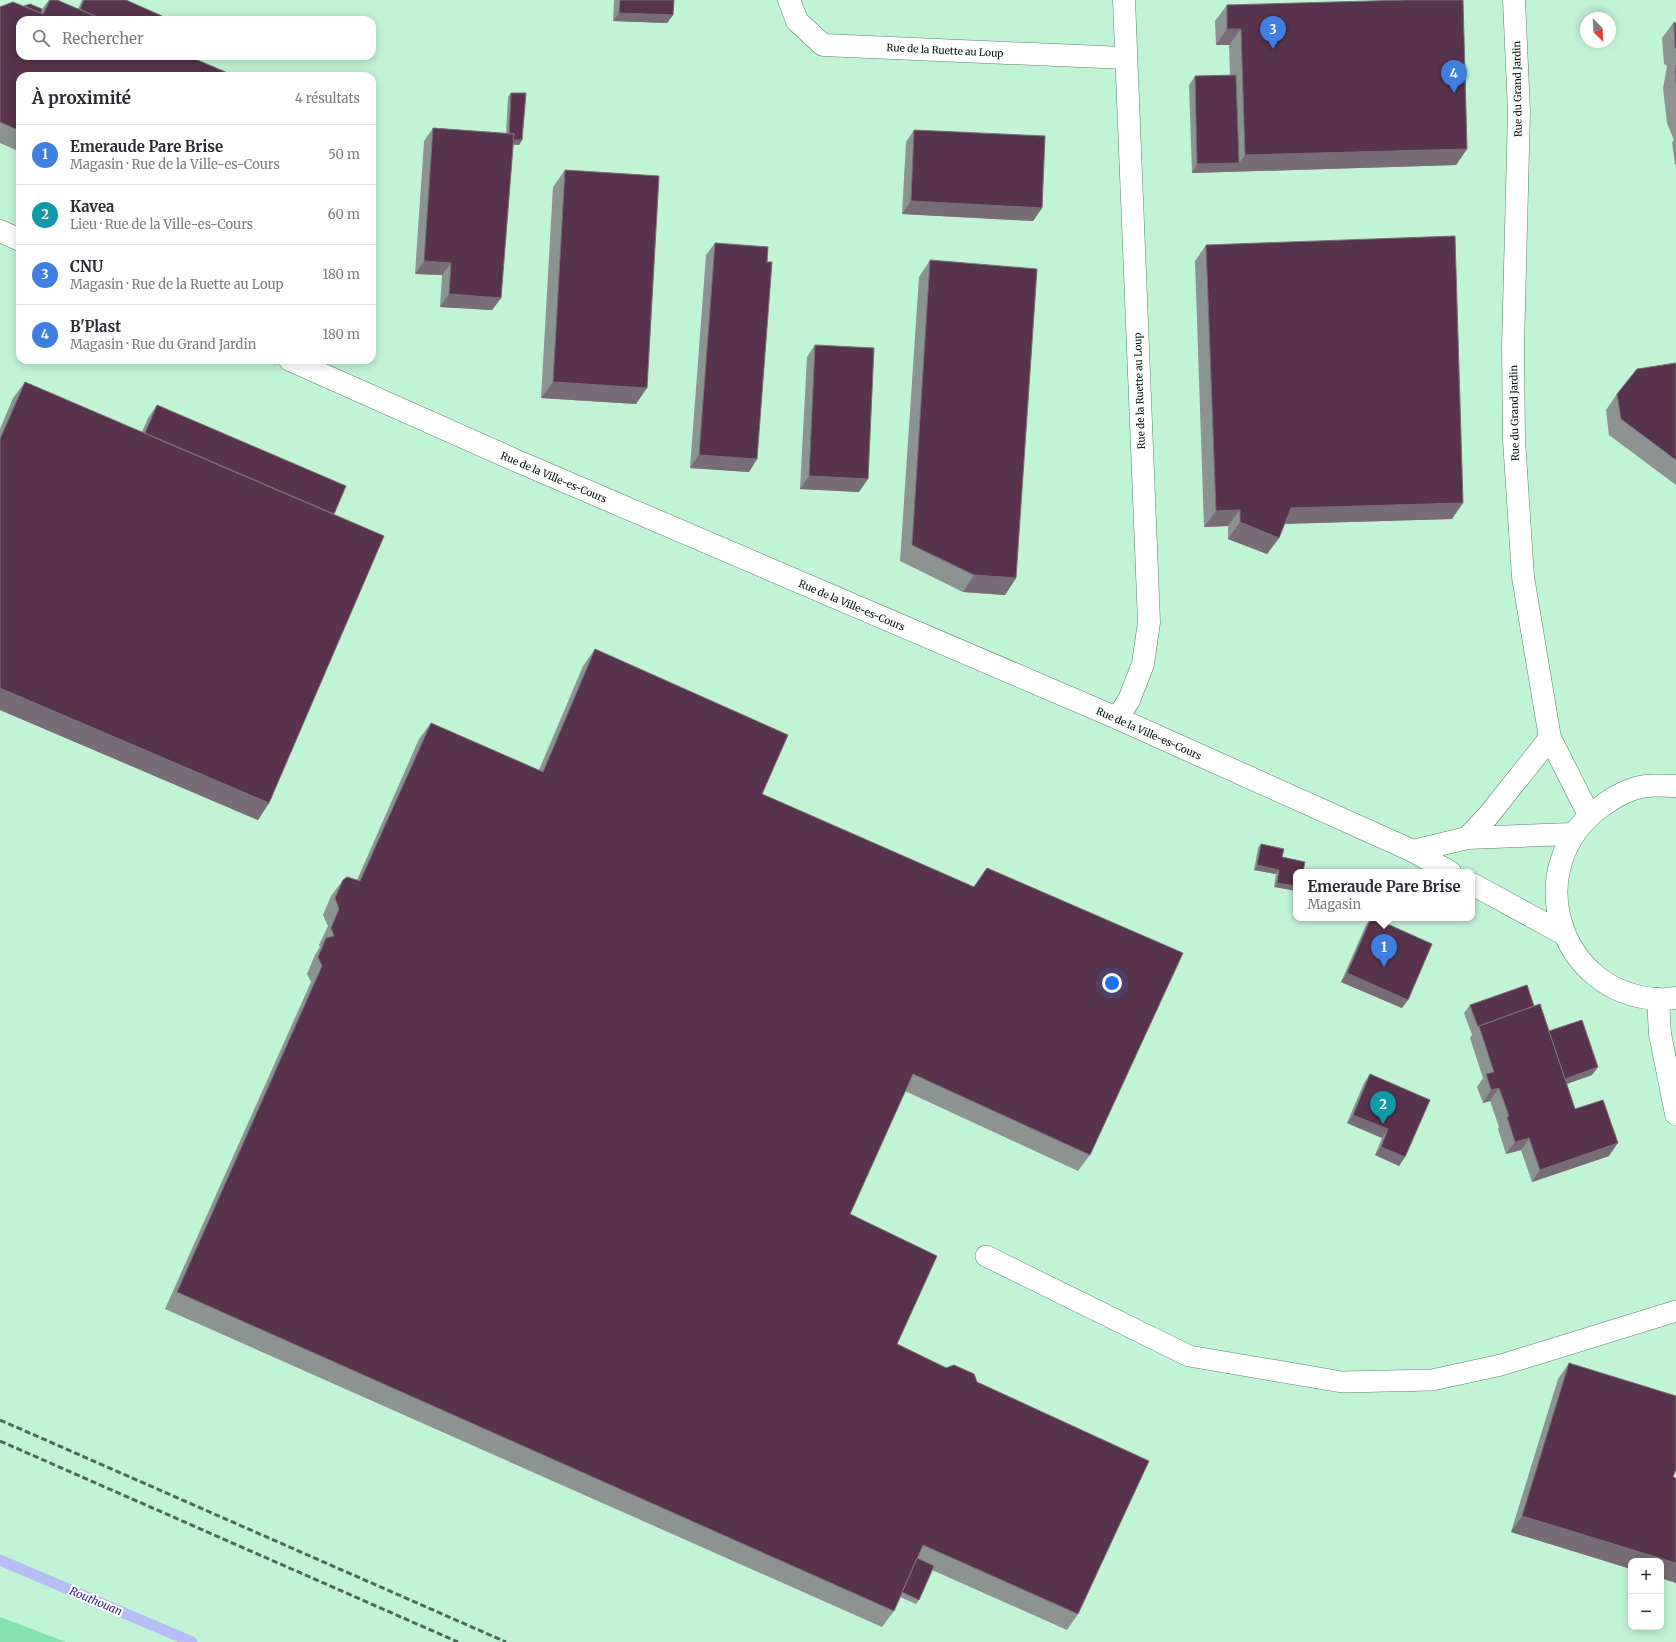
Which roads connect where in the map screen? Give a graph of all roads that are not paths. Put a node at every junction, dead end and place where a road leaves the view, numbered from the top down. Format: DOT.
graph roads {
  1 [pos="789,0"];
  2 [pos="1124,0"];
  3 [pos="1514,0"];
  4 [pos="1125,58"];
  5 [pos="0,231"];
  6 [pos="16,238"];
  7 [pos="299,364"];
  8 [pos="1117,718"];
  9 [pos="1550,738"];
  10 [pos="1676,786"];
  11 [pos="1589,815"];
  12 [pos="1572,834"];
  13 [pos="1467,838"];
  14 [pos="1413,851"];
  15 [pos="1445,869"];
  16 [pos="1475,886"];
  17 [pos="1564,934"];
  18 [pos="1667,999"];
  19 [pos="1676,1114"];
  20 [pos="986,1256"];
  21 [pos="1676,1312"];
  1 -- 4 [label="street, Rue de la Ruette au Loup"];
  2 -- 4 [label="street, Rue de la Ruette au Loup"];
  3 -- 9 [label="street, Rue du Grand Jardin"];
  4 -- 8 [label="street, Rue de la Ruette au Loup"];
  5 -- 6 [label="street"];
  7 -- 8 [label="street, Rue de la Ville-es-Cours"];
  8 -- 14 [label="street, Rue de la Ville-es-Cours"];
  9 -- 11 [label="street, Rue du Grand Jardin"];
  9 -- 13 [label="street"];
  10 -- 11 [label="street"];
  11 -- 12 [label="street"];
  12 -- 13 [label="street"];
  12 -- 17 [label="street"];
  13 -- 14 [label="street"];
  14 -- 15 [label="street, Rue de la Ville-es-Cours"];
  16 -- 17 [label="street"];
  17 -- 18 [label="street"];
  18 -- 19 [label="street"];
  20 -- 21 [label="lane"];
}
